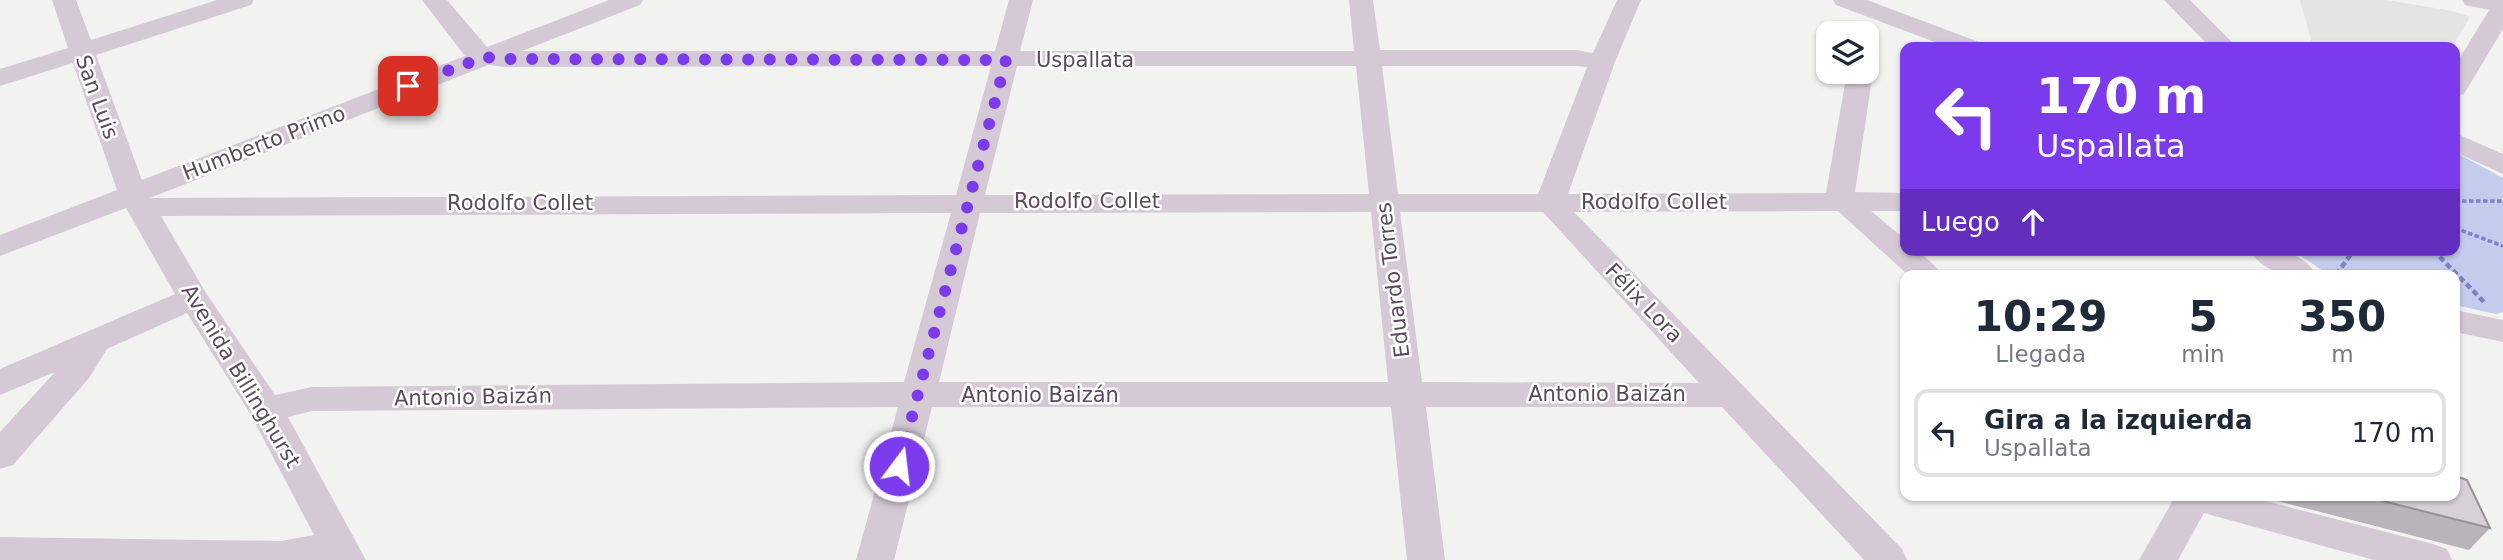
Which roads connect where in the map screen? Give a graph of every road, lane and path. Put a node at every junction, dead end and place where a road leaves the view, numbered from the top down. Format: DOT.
graph roads {
  1 [pos="64,0"];
  2 [pos="242,0"];
  3 [pos="433,0"];
  4 [pos="631,0"];
  5 [pos="1021,0"];
  6 [pos="1361,0"];
  7 [pos="1629,0"];
  8 [pos="1845,0"];
  9 [pos="1909,0"];
  10 [pos="2176,0"];
  11 [pos="2474,0"];
  12 [pos="2503,7"];
  13 [pos="1870,21"];
  14 [pos="1875,21"];
  15 [pos="1879,25"];
  16 [pos="1950,42"];
  17 [pos="2219,42"];
  18 [pos="81,53"];
  19 [pos="484,57"];
  20 [pos="1368,59"];
  21 [pos="1006,60"];
  22 [pos="1602,62"];
  23 [pos="0,78"];
  24 [pos="2460,80"];
  25 [pos="1858,84"];
  26 [pos="2460,144"];
  27 [pos="2503,165"];
  28 [pos="137,201"];
  29 [pos="970,201"];
  30 [pos="1384,201"];
  31 [pos="2460,201"];
  32 [pos="2503,201"];
  33 [pos="1553,202"];
  34 [pos="1845,202"];
  35 [pos="1900,202"];
  36 [pos="2460,230"];
  37 [pos="0,246"];
  38 [pos="2503,246"];
  39 [pos="1900,250"];
  40 [pos="1906,256"];
  41 [pos="2273,256"];
  42 [pos="2438,256"];
  43 [pos="1922,270"];
  44 [pos="2294,270"];
  45 [pos="2451,270"];
  46 [pos="2460,280"];
  47 [pos="193,298"];
  48 [pos="2495,318"];
  49 [pos="2460,321"];
  50 [pos="95,341"];
  51 [pos="0,383"];
  52 [pos="1406,394"];
  53 [pos="918,395"];
  54 [pos="1731,395"];
  55 [pos="266,410"];
  56 [pos="0,455"];
  57 [pos="2194,501"];
  58 [pos="2213,501"];
  59 [pos="0,553"];
  60 [pos="342,553"];
  61 [pos="875,560"];
  62 [pos="1426,560"];
  63 [pos="1888,560"];
  64 [pos="2158,560"];
  65 [pos="2433,560"];
  1 -- 18 [label="street, San Luis"];
  2 -- 18 [label="street"];
  3 -- 19 [label="street"];
  4 -- 19 [label="street, Humberto Primo"];
  5 -- 21 [label="street"];
  6 -- 20 [label="street, Eduardo Torres"];
  7 -- 22 [label="street"];
  8 -- 13 [label="street"];
  9 -- 14 [label="street"];
  10 -- 17 [label="street"];
  11 -- 12 [label="street"];
  12 -- 24 [label="street"];
  15 -- 16 [label="street"];
  18 -- 23 [label="street"];
  18 -- 28 [label="street, San Luis"];
  19 -- 21 [label="street, Uspallata"];
  19 -- 28 [label="street, Humberto Primo"];
  20 -- 21 [label="street, Uspallata"];
  20 -- 22 [label="street, Uspallata"];
  20 -- 30 [label="street, Eduardo Torres"];
  21 -- 29 [label="street"];
  22 -- 33 [label="street"];
  25 -- 34 [label="street"];
  26 -- 27 [label="street"];
  28 -- 29 [label="street, Rodolfo Collet"];
  28 -- 37 [label="street, Humberto Primo"];
  28 -- 47 [label="street, Avenida Billinghurst"];
  29 -- 30 [label="street, Rodolfo Collet"];
  29 -- 53 [label="street"];
  30 -- 33 [label="street, Rodolfo Collet"];
  30 -- 52 [label="street, Eduardo Torres"];
  31 -- 32 [label="path"];
  33 -- 34 [label="street, Rodolfo Collet"];
  33 -- 54 [label="street, Félix Lora"];
  34 -- 35 [label="street, Rodolfo Collet"];
  34 -- 39 [label="street"];
  36 -- 38 [label="path"];
  40 -- 43 [label="street"];
  41 -- 44 [label="street"];
  42 -- 45 [label="path"];
  46 -- 48 [label="path"];
  47 -- 50 [label="street"];
  47 -- 55 [label="street, Avenida Billinghurst"];
  48 -- 49 [label="street"];
  50 -- 51 [label="street"];
  50 -- 56 [label="street"];
  52 -- 53 [label="street, Antonio Baizán"];
  52 -- 54 [label="street, Antonio Baizán"];
  52 -- 62 [label="street, Eduardo Torres"];
  53 -- 55 [label="street, Antonio Baizán"];
  53 -- 61 [label="street"];
  54 -- 63 [label="street, Félix Lora"];
  55 -- 60 [label="street, Avenida Billinghurst"];
  57 -- 64 [label="street"];
  58 -- 65 [label="street"];
  59 -- 60 [label="street"];
}
